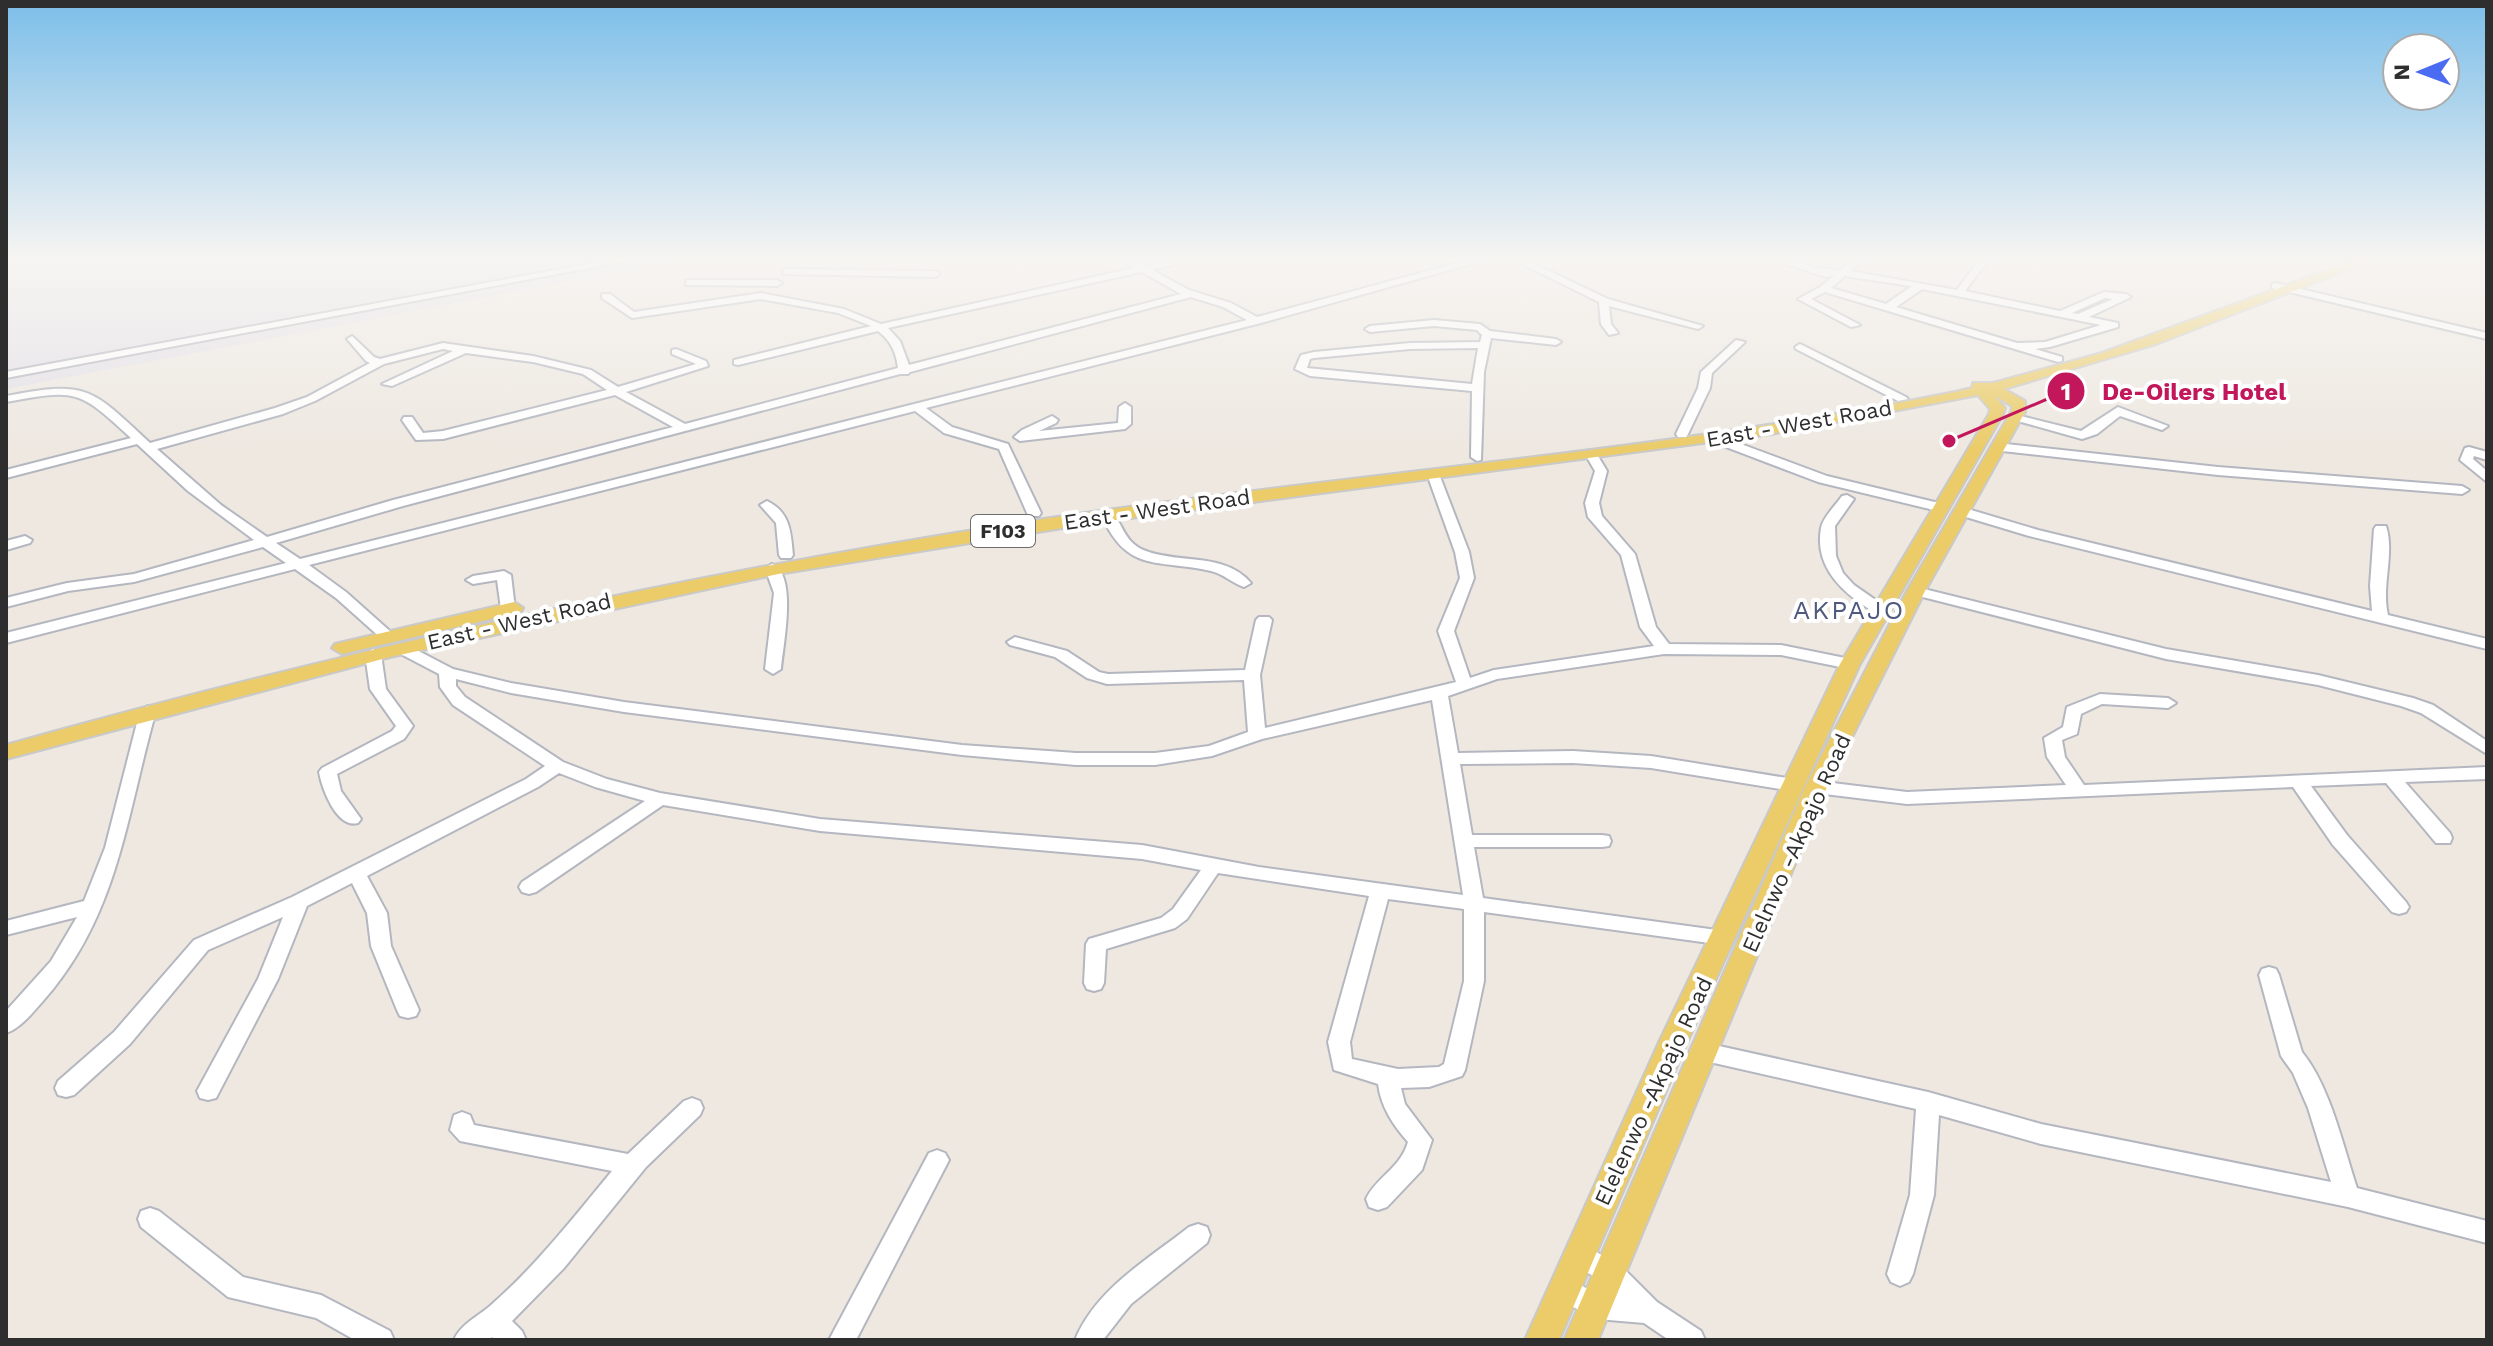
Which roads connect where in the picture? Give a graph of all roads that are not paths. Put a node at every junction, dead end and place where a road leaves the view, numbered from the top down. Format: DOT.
graph roads {
  1 [pos="258,321"];
  2 [pos="299,321"];
  3 [pos="868,321"];
  4 [pos="908,321"];
  5 [pos="1093,321"];
  6 [pos="1257,321"];
  7 [pos="1606,321"];
  8 [pos="1678,321"];
  9 [pos="1846,321"];
  10 [pos="1933,321"];
  11 [pos="2098,321"];
  12 [pos="2172,321"];
  13 [pos="2210,321"];
  14 [pos="2422,321"];
  15 [pos="1855,325"];
  16 [pos="1698,326"];
  17 [pos="880,327"];
  18 [pos="1370,329"];
  19 [pos="1613,333"];
  20 [pos="460,335"];
  21 [pos="2487,336"];
  22 [pos="352,339"];
  23 [pos="1486,340"];
  24 [pos="1556,342"];
  25 [pos="1740,342"];
  26 [pos="443,346"];
  27 [pos="2020,346"];
  28 [pos="1800,347"];
  29 [pos="464,350"];
  30 [pos="676,352"];
  31 [pos="2058,359"];
  32 [pos="380,362"];
  33 [pos="738,362"];
  34 [pos="6,367"];
  35 [pos="904,372"];
  36 [pos="2029,374"];
  37 [pos="6,375"];
  38 [pos="388,384"];
  39 [pos="1477,388"];
  40 [pos="616,392"];
  41 [pos="1994,396"];
  42 [pos="6,399"];
  43 [pos="1902,399"];
  44 [pos="1125,407"];
  45 [pos="918,408"];
  46 [pos="408,420"];
  47 [pos="1052,420"];
  48 [pos="2162,426"];
  49 [pos="684,428"];
  50 [pos="1682,434"];
  51 [pos="1020,437"];
  52 [pos="1714,438"];
  53 [pos="144,444"];
  54 [pos="1004,447"];
  55 [pos="1997,447"];
  56 [pos="1591,454"];
  57 [pos="2487,456"];
  58 [pos="1477,457"];
  59 [pos="6,474"];
  60 [pos="1433,474"];
  61 [pos="2487,478"];
  62 [pos="2462,490"];
  63 [pos="1847,499"];
  64 [pos="767,505"];
  65 [pos="1952,510"];
  66 [pos="1034,513"];
  67 [pos="1109,516"];
  68 [pos="2381,529"];
  69 [pos="25,540"];
  70 [pos="265,543"];
  71 [pos="6,546"];
  72 [pos="786,555"];
  73 [pos="300,562"];
  74 [pos="772,568"];
  75 [pos="473,580"];
  76 [pos="1244,583"];
  77 [pos="1916,591"];
  78 [pos="6,603"];
  79 [pos="508,609"];
  80 [pos="1882,611"];
  81 [pos="2381,619"];
  82 [pos="1264,620"];
  83 [pos="387,636"];
  84 [pos="6,638"];
  85 [pos="1015,642"];
  86 [pos="2487,644"];
  87 [pos="401,648"];
  88 [pos="1664,649"];
  89 [pos="373,654"];
  90 [pos="1850,664"];
  91 [pos="773,669"];
  92 [pos="447,672"];
  93 [pos="1252,675"];
  94 [pos="1464,683"];
  95 [pos="1439,693"];
  96 [pos="2168,703"];
  97 [pos="148,711"];
  98 [pos="1257,735"];
  99 [pos="6,739"];
  100 [pos="2487,749"];
  101 [pos="6,752"];
  102 [pos="1452,759"];
  103 [pos="557,766"];
  104 [pos="2487,773"];
  105 [pos="2392,779"];
  106 [pos="2299,783"];
  107 [pos="1804,786"];
  108 [pos="2077,788"];
  109 [pos="660,799"];
  110 [pos="352,819"];
  111 [pos="2443,838"];
  112 [pos="1465,841"];
  113 [pos="1602,841"];
  114 [pos="1214,865"];
  115 [pos="356,873"];
  116 [pos="529,887"];
  117 [pos="1381,889"];
  118 [pos="299,902"];
  119 [pos="1474,902"];
  120 [pos="89,907"];
  121 [pos="2399,907"];
  122 [pos="6,928"];
  123 [pos="1724,938"];
  124 [pos="2269,975"];
  125 [pos="1094,983"];
  126 [pos="408,1010"];
  127 [pos="6,1024"];
  128 [pos="1701,1051"];
  129 [pos="1389,1076"];
  130 [pos="66,1088"];
  131 [pos="208,1091"];
  132 [pos="1928,1102"];
  133 [pos="692,1108"];
  134 [pos="462,1122"];
  135 [pos="937,1160"];
  136 [pos="633,1165"];
  137 [pos="2348,1196"];
  138 [pos="1378,1199"];
  139 [pos="150,1219"];
  140 [pos="2487,1232"];
  141 [pos="1198,1235"];
  142 [pos="1578,1254"];
  143 [pos="1611,1273"];
  144 [pos="1900,1274"];
  145 [pos="1564,1289"];
  146 [pos="1597,1307"];
  147 [pos="1648,1311"];
  148 [pos="494,1321"];
  149 [pos="381,1340"];
  150 [pos="467,1340"];
  151 [pos="513,1340"];
  152 [pos="842,1340"];
  153 [pos="1088,1340"];
  154 [pos="1542,1340"];
  155 [pos="1581,1340"];
  156 [pos="1692,1340"];
  1 -- 34 [label="street"];
  2 -- 37 [label="street"];
  3 -- 17 [label="street"];
  4 -- 17 [label="street"];
  5 -- 35 [label="street"];
  6 -- 45 [label="street"];
  7 -- 19 [label="street"];
  8 -- 16 [label="street"];
  9 -- 15 [label="street"];
  10 -- 27 [label="street"];
  11 -- 27 [label="street"];
  12 -- 31 [label="main road, F103"];
  13 -- 36 [label="main road, F103"];
  14 -- 21 [label="street"];
  17 -- 33 [label="street"];
  17 -- 35 [label="street"];
  18 -- 23 [label="street"];
  20 -- 26 [label="street"];
  22 -- 32 [label="street"];
  23 -- 24 [label="street"];
  23 -- 39 [label="street"];
  23 -- 39 [label="street"];
  25 -- 50 [label="street"];
  26 -- 29 [label="street"];
  26 -- 32 [label="street"];
  27 -- 31 [label="street"];
  28 -- 43 [label="street"];
  29 -- 38 [label="street"];
  29 -- 40 [label="street"];
  30 -- 40 [label="street"];
  31 -- 36 [label="main road, F103"];
  32 -- 53 [label="street"];
  35 -- 49 [label="street"];
  36 -- 41 [label="main road"];
  36 -- 41 [label="main road, East - West Road / F103"];
  39 -- 58 [label="street"];
  40 -- 46 [label="street"];
  40 -- 49 [label="street"];
  41 -- 43 [label="main road, East - West Road / F103"];
  41 -- 48 [label="street"];
  41 -- 52 [label="main road, East - West Road / F103"];
  41 -- 55 [label="main road, Elelnwo -Akpajo Road"];
  41 -- 65 [label="main road, Elelenwo -Akpajo Road"];
  42 -- 53 [label="street"];
  43 -- 50 [label="main road, East - West Road / F103"];
  44 -- 51 [label="street"];
  45 -- 54 [label="street"];
  45 -- 73 [label="street"];
  47 -- 51 [label="street"];
  49 -- 70 [label="street"];
  50 -- 58 [label="main road, East - West Road / F103"];
  51 -- 54 [label="street"];
  52 -- 56 [label="main road, East - West Road / F103"];
  52 -- 65 [label="street"];
  53 -- 59 [label="street"];
  53 -- 70 [label="street"];
  54 -- 66 [label="street"];
  55 -- 62 [label="street"];
  55 -- 65 [label="main road, Elelnwo -Akpajo Road"];
  56 -- 60 [label="main road, East - West Road / F103"];
  56 -- 88 [label="street"];
  57 -- 61 [label="street"];
  58 -- 66 [label="main road, East - West Road / F103"];
  60 -- 67 [label="main road, East - West Road / F103"];
  60 -- 94 [label="street"];
  63 -- 80 [label="street"];
  64 -- 72 [label="street"];
  65 -- 77 [label="main road, Elelnwo -Akpajo Road"];
  65 -- 80 [label="main road, Elelenwo -Akpajo Road"];
  65 -- 81 [label="street"];
  66 -- 72 [label="main road, East - West Road / F103"];
  67 -- 74 [label="main road, East - West Road / F103"];
  67 -- 76 [label="street"];
  68 -- 81 [label="street"];
  69 -- 71 [label="street"];
  70 -- 73 [label="street"];
  70 -- 78 [label="street"];
  72 -- 79 [label="main road, East - West Road / F103"];
  73 -- 83 [label="street"];
  73 -- 84 [label="street"];
  74 -- 87 [label="main road, East - West Road / F103"];
  74 -- 91 [label="street"];
  75 -- 79 [label="street"];
  77 -- 100 [label="street"];
  77 -- 107 [label="main road, Elelnwo -Akpajo Road"];
  79 -- 83 [label="main road, East - West Road / F103"];
  80 -- 90 [label="main road, Elelenwo -Akpajo Road"];
  81 -- 86 [label="street"];
  82 -- 93 [label="street"];
  83 -- 99 [label="main road, East - West Road / F103"];
  85 -- 93 [label="street"];
  87 -- 89 [label="main road, East - West Road / F103"];
  87 -- 92 [label="street"];
  88 -- 90 [label="street"];
  88 -- 94 [label="street"];
  89 -- 97 [label="main road, East - West Road / F103"];
  89 -- 110 [label="street"];
  90 -- 107 [label="main road, Elelenwo -Akpajo Road"];
  92 -- 98 [label="street"];
  92 -- 103 [label="street"];
  93 -- 98 [label="street"];
  94 -- 95 [label="street"];
  95 -- 98 [label="street"];
  95 -- 102 [label="street"];
  96 -- 108 [label="street"];
  97 -- 101 [label="main road, East - West Road / F103"];
  97 -- 120 [label="street"];
  102 -- 107 [label="street"];
  102 -- 112 [label="street"];
  103 -- 109 [label="street"];
  103 -- 115 [label="street"];
  104 -- 105 [label="street"];
  105 -- 106 [label="street"];
  105 -- 111 [label="street"];
  106 -- 108 [label="street"];
  106 -- 121 [label="street"];
  107 -- 108 [label="street"];
  107 -- 123 [label="main road, Elelenwo -Akpajo Road"];
  107 -- 128 [label="main road, Elelnwo -Akpajo Road"];
  109 -- 114 [label="street"];
  109 -- 116 [label="street"];
  112 -- 113 [label="street"];
  112 -- 119 [label="street"];
  114 -- 117 [label="street"];
  114 -- 125 [label="street"];
  115 -- 118 [label="street"];
  115 -- 126 [label="street"];
  117 -- 119 [label="street"];
  117 -- 129 [label="street"];
  118 -- 130 [label="street"];
  118 -- 131 [label="street"];
  119 -- 123 [label="street"];
  119 -- 129 [label="street"];
  120 -- 122 [label="street"];
  120 -- 127 [label="street"];
  123 -- 142 [label="main road, Elelenwo -Akpajo Road"];
  124 -- 137 [label="street"];
  128 -- 132 [label="street"];
  128 -- 143 [label="main road, Elelnwo -Akpajo Road"];
  129 -- 138 [label="street"];
  132 -- 137 [label="street"];
  132 -- 144 [label="street"];
  133 -- 136 [label="street"];
  134 -- 136 [label="street"];
  135 -- 152 [label="street"];
  136 -- 148 [label="street"];
  137 -- 140 [label="street"];
  139 -- 149 [label="street"];
  141 -- 153 [label="street"];
  142 -- 143 [label="street"];
  142 -- 145 [label="main road, Elelenwo -Akpajo Road"];
  143 -- 146 [label="main road, Elelnwo -Akpajo Road"];
  143 -- 147 [label="street"];
  145 -- 146 [label="street"];
  145 -- 154 [label="main road, Elelenwo -Akpajo Road"];
  146 -- 147 [label="street"];
  146 -- 155 [label="main road, Elelnwo -Akpajo Road"];
  147 -- 156 [label="street"];
  148 -- 150 [label="street"];
  148 -- 151 [label="street"];
}
